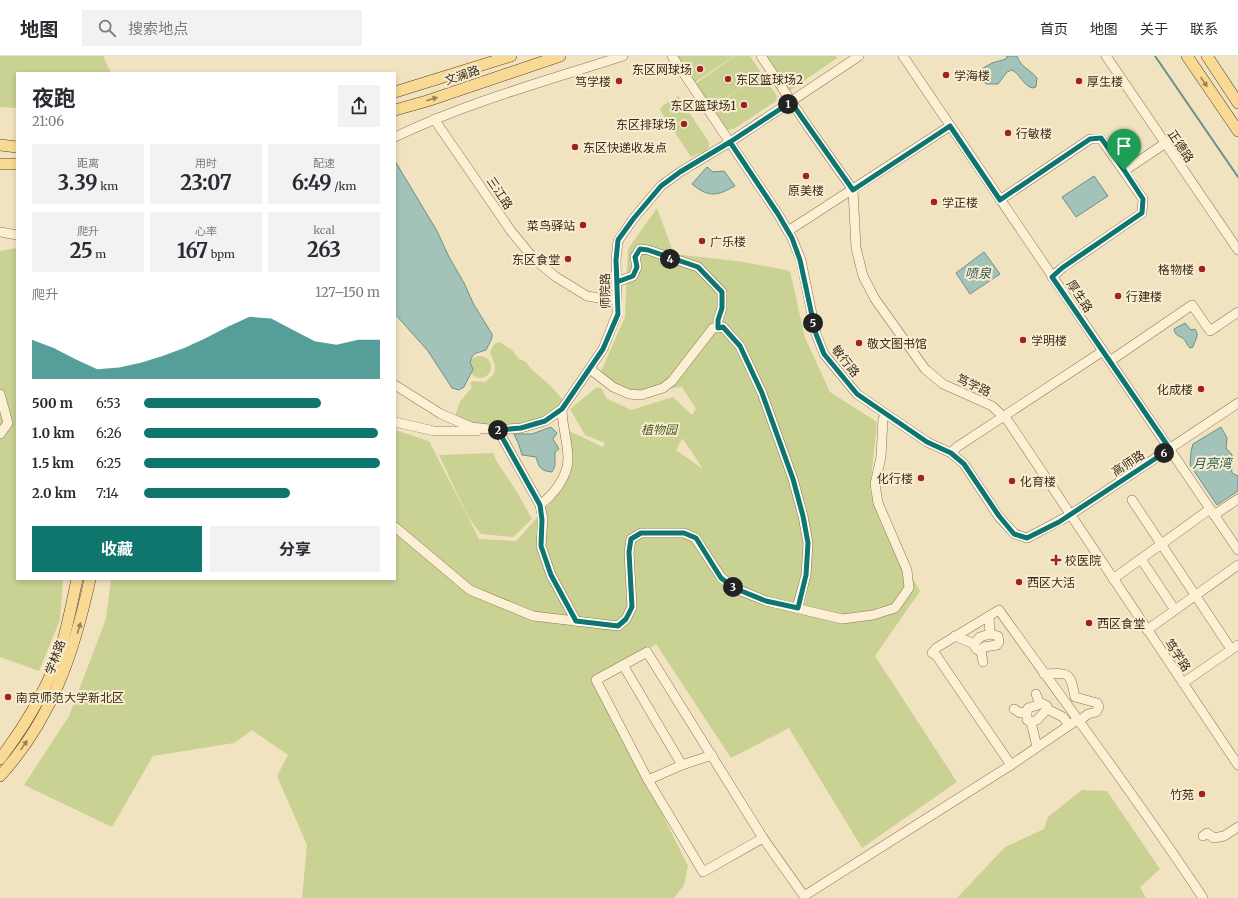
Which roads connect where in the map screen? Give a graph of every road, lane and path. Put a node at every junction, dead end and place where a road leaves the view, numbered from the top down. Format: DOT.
graph roads {
  1 [pos="511,56"];
  2 [pos="560,56"];
  3 [pos="623,56"];
  4 [pos="672,56"];
  5 [pos="761,56"];
  6 [pos="859,56"];
  7 [pos="903,56"];
  8 [pos="1106,56"];
  9 [pos="1187,56"];
  10 [pos="1207,56"];
  11 [pos="396,92"];
  12 [pos="1237,100"];
  13 [pos="791,102"];
  14 [pos="1222,107"];
  15 [pos="396,110"];
  16 [pos="434,119"];
  17 [pos="950,126"];
  18 [pos="1238,131"];
  19 [pos="396,137"];
  20 [pos="1173,138"];
  21 [pos="730,142"];
  22 [pos="1165,144"];
  23 [pos="0,145"];
  24 [pos="16,147"];
  25 [pos="0,164"];
  26 [pos="16,164"];
  27 [pos="1124,170"];
  28 [pos="853,190"];
  29 [pos="1000,200"];
  30 [pos="788,231"];
  31 [pos="3,232"];
  32 [pos="16,235"];
  33 [pos="1238,250"];
  34 [pos="1052,277"];
  35 [pos="617,282"];
  36 [pos="617,301"];
  37 [pos="1238,312"];
  38 [pos="718,328"];
  39 [pos="1103,351"];
  40 [pos="1110,361"];
  41 [pos="590,368"];
  42 [pos="396,386"];
  43 [pos="0,394"];
  44 [pos="1238,403"];
  45 [pos="562,409"];
  46 [pos="1003,416"];
  47 [pos="883,419"];
  48 [pos="396,422"];
  49 [pos="498,430"];
  50 [pos="0,434"];
  51 [pos="1170,449"];
  52 [pos="951,453"];
  53 [pos="1238,499"];
  54 [pos="1132,500"];
  55 [pos="540,505"];
  56 [pos="1212,512"];
  57 [pos="1070,515"];
  58 [pos="396,528"];
  59 [pos="1161,545"];
  60 [pos="1238,550"];
  61 [pos="1141,559"];
  62 [pos="1238,565"];
  63 [pos="1113,579"];
  64 [pos="77,580"];
  65 [pos="90,580"];
  66 [pos="1195,596"];
  67 [pos="798,608"];
  68 [pos="1175,610"];
  69 [pos="989,616"];
  70 [pos="576,621"];
  71 [pos="1147,630"];
  72 [pos="990,634"];
  73 [pos="954,636"];
  74 [pos="974,644"];
  75 [pos="1235,647"];
  76 [pos="982,651"];
  77 [pos="983,662"];
  78 [pos="623,665"];
  79 [pos="1044,674"];
  80 [pos="1183,683"];
  81 [pos="1014,709"];
  82 [pos="1047,709"];
  83 [pos="1026,712"];
  84 [pos="1076,721"];
  85 [pos="1031,722"];
  86 [pos="1037,747"];
  87 [pos="712,756"];
  88 [pos="0,759"];
  89 [pos="682,765"];
  90 [pos="1011,765"];
  91 [pos="1238,765"];
  92 [pos="0,776"];
  93 [pos="648,780"];
  94 [pos="1238,827"];
  95 [pos="1203,836"];
  96 [pos="763,838"];
  97 [pos="1202,898"];
  1 -- 11 [label="main road, 文澜路"];
  15 -- 2 [label="main road, 文澜路, one-way"];
  3 -- 16 [label="street"];
  4 -- 21 [label="street, 敏行路"];
  5 -- 13 [label="street"];
  6 -- 13 [label="street, 师院路"];
  7 -- 17 [label="street, 厚生路"];
  8 -- 22 [label="street, 正德路"];
  9 -- 14 [label="main road, one-way"];
  10 -- 12 [label="main road"];
  12 -- 14 [label="street"];
  13 -- 21 [label="street, 师院路"];
  13 -- 28 [label="street"];
  14 -- 18 [label="main road"];
  16 -- 19 [label="street"];
  16 -- 36 [label="street, 三江路"];
  17 -- 28 [label="street"];
  17 -- 29 [label="street, 厚生路"];
  20 -- 22 [label="street"];
  21 -- 30 [label="street, 敏行路"];
  21 -- 35 [label="street, 师院路"];
  22 -- 27 [label="street"];
  22 -- 33 [label="street, 正德路"];
  23 -- 24 [label="main road"];
  25 -- 26 [label="main road"];
  27 -- 29 [label="street"];
  27 -- 34 [label="street"];
  28 -- 30 [label="street"];
  28 -- 46 [label="street, 笃学路"];
  29 -- 34 [label="street, 厚生路"];
  30 -- 52 [label="street, 敏行路"];
  31 -- 32 [label="street"];
  34 -- 39 [label="street, 厚生路"];
  35 -- 36 [label="street, 师院路"];
  35 -- 38 [label="street"];
  36 -- 41 [label="street, 师院路"];
  37 -- 40 [label="street"];
  38 -- 41 [label="street"];
  38 -- 67 [label="street"];
  39 -- 40 [label="street, 厚生路"];
  39 -- 46 [label="street"];
  40 -- 51 [label="street, 厚生路"];
  41 -- 45 [label="street, 师院路"];
  42 -- 49 [label="street, 师院路"];
  43 -- 50 [label="street"];
  44 -- 51 [label="street, 高师路"];
  45 -- 49 [label="street, 师院路"];
  45 -- 55 [label="street"];
  46 -- 52 [label="street"];
  46 -- 57 [label="street, 笃学路"];
  47 -- 67 [label="street"];
  48 -- 49 [label="street, 师院路"];
  49 -- 55 [label="street"];
  51 -- 56 [label="street, 厚生路"];
  51 -- 57 [label="street, 高师路"];
  52 -- 57 [label="street, 敏行路"];
  53 -- 56 [label="street"];
  54 -- 59 [label="street"];
  55 -- 70 [label="street"];
  56 -- 59 [label="street"];
  56 -- 60 [label="street, 厚生路"];
  57 -- 63 [label="street, 笃学路"];
  58 -- 70 [label="street"];
  59 -- 61 [label="street"];
  59 -- 66 [label="street"];
  61 -- 63 [label="street"];
  61 -- 68 [label="street"];
  62 -- 66 [label="street"];
  63 -- 71 [label="street, 笃学路"];
  64 -- 88 [label="main road, 学林路"];
  92 -- 65 [label="main road, 学林路, one-way"];
  66 -- 68 [label="street"];
  66 -- 75 [label="street"];
  67 -- 70 [label="street"];
  68 -- 71 [label="street"];
  69 -- 72 [label="street"];
  69 -- 73 [label="street"];
  69 -- 79 [label="street"];
  71 -- 80 [label="street, 笃学路"];
  72 -- 74 [label="street"];
  72 -- 76 [label="street"];
  73 -- 74 [label="street"];
  73 -- 90 [label="street"];
  74 -- 76 [label="street"];
  75 -- 80 [label="street"];
  76 -- 77 [label="street"];
  78 -- 87 [label="street"];
  78 -- 89 [label="street"];
  78 -- 93 [label="street"];
  79 -- 84 [label="street"];
  79 -- 84 [label="street"];
  80 -- 91 [label="street, 笃学路"];
  81 -- 83 [label="street"];
  82 -- 83 [label="street"];
  82 -- 84 [label="street"];
  82 -- 85 [label="street"];
  83 -- 85 [label="street"];
  84 -- 86 [label="street"];
  84 -- 97 [label="street"];
  85 -- 86 [label="street"];
  86 -- 90 [label="street"];
  87 -- 89 [label="street"];
  87 -- 96 [label="street"];
  89 -- 93 [label="street"];
  90 -- 96 [label="street"];
  93 -- 96 [label="street"];
  94 -- 95 [label="street"];
}
